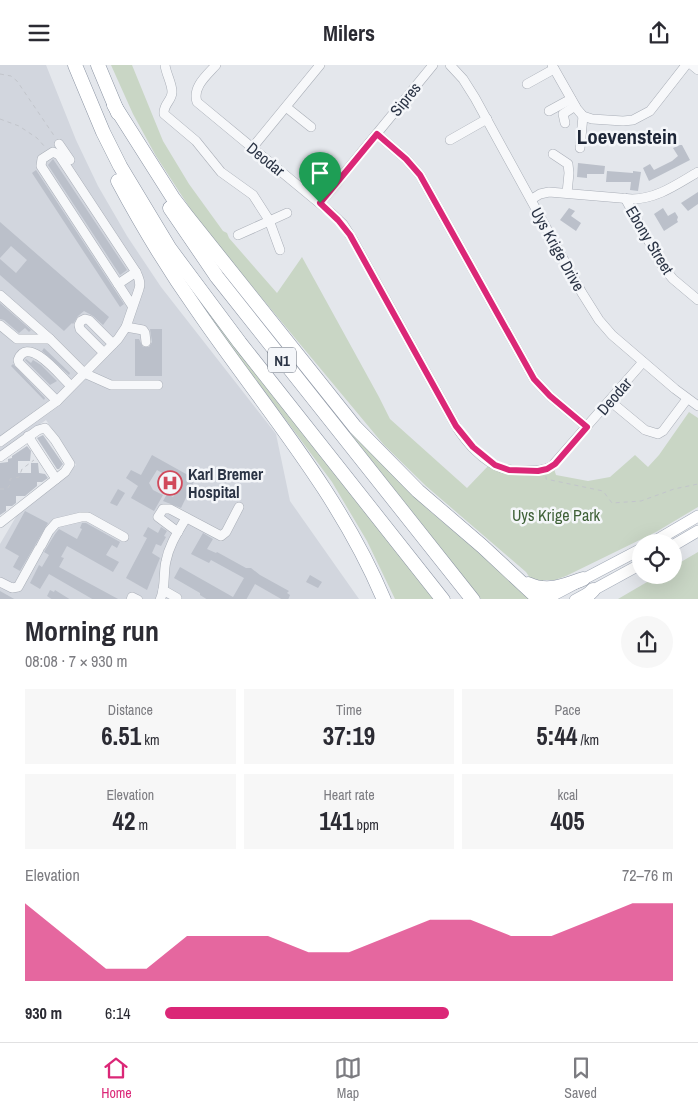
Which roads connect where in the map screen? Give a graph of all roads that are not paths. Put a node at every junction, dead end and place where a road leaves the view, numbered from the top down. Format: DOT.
graph roads {
  1 [pos="74,65"];
  2 [pos="98,65"];
  3 [pos="165,65"];
  4 [pos="216,65"];
  5 [pos="320,65"];
  6 [pos="433,65"];
  7 [pos="450,65"];
  8 [pos="686,65"];
  9 [pos="692,65"];
  10 [pos="553,67"];
  11 [pos="698,70"];
  12 [pos="527,84"];
  13 [pos="573,103"];
  14 [pos="114,105"];
  15 [pos="286,107"];
  16 [pos="549,111"];
  17 [pos="583,116"];
  18 [pos="487,119"];
  19 [pos="565,123"];
  20 [pos="311,127"];
  21 [pos="377,134"];
  22 [pos="450,140"];
  23 [pos="59,144"];
  24 [pos="252,148"];
  25 [pos="580,148"];
  26 [pos="553,154"];
  27 [pos="698,173"];
  28 [pos="567,193"];
  29 [pos="626,198"];
  30 [pos="532,199"];
  31 [pos="320,203"];
  32 [pos="287,213"];
  33 [pos="268,220"];
  34 [pos="238,235"];
  35 [pos="280,250"];
  36 [pos="137,275"];
  37 [pos="118,284"];
  38 [pos="0,295"];
  39 [pos="698,300"];
  40 [pos="134,307"];
  41 [pos="0,325"];
  42 [pos="126,327"];
  43 [pos="50,339"];
  44 [pos="146,342"];
  45 [pos="113,344"];
  46 [pos="104,353"];
  47 [pos="643,362"];
  48 [pos="84,373"];
  49 [pos="158,385"];
  50 [pos="71,386"];
  51 [pos="687,399"];
  52 [pos="56,401"];
  53 [pos="610,401"];
  54 [pos="698,406"];
  55 [pos="587,427"];
  56 [pos="28,436"];
  57 [pos="0,442"];
  58 [pos="0,457"];
  59 [pos="56,479"];
  60 [pos="239,507"];
  61 [pos="698,516"];
  62 [pos="186,518"];
  63 [pos="0,523"];
  64 [pos="178,531"];
  65 [pos="698,531"];
  66 [pos="667,534"];
  67 [pos="124,537"];
  68 [pos="682,540"];
  69 [pos="632,554"];
  70 [pos="632,569"];
  71 [pos="518,579"];
  72 [pos="583,579"];
  73 [pos="0,582"];
  74 [pos="162,595"];
  75 [pos="588,595"];
  76 [pos="180,597"];
  77 [pos="131,599"];
  78 [pos="138,599"];
  79 [pos="384,599"];
  80 [pos="443,599"];
  81 [pos="473,599"];
  82 [pos="540,599"];
  83 [pos="544,599"];
  84 [pos="575,599"];
  1 -- 79 [label="highway"];
  1 -- 80 [label="highway, N1"];
  2 -- 14 [label="highway, N1"];
  3 -- 33 [label="street"];
  4 -- 24 [label="street, Deodar"];
  5 -- 15 [label="street"];
  6 -- 21 [label="street, Sipres"];
  7 -- 18 [label="street, Uys Krige Drive"];
  8 -- 17 [label="street"];
  9 -- 11 [label="street"];
  10 -- 12 [label="street"];
  10 -- 13 [label="street"];
  13 -- 16 [label="street"];
  13 -- 17 [label="street"];
  13 -- 19 [label="street"];
  14 -- 71 [label="highway"];
  14 -- 81 [label="highway, N1"];
  15 -- 20 [label="street"];
  15 -- 24 [label="street"];
  17 -- 25 [label="street"];
  18 -- 22 [label="street"];
  18 -- 30 [label="street, Uys Krige Drive"];
  21 -- 31 [label="street, Sipres"];
  21 -- 55 [label="street"];
  23 -- 36 [label="street"];
  24 -- 31 [label="street, Deodar"];
  26 -- 28 [label="street"];
  27 -- 29 [label="street"];
  28 -- 29 [label="street"];
  28 -- 30 [label="street"];
  29 -- 39 [label="street, Ebony Street"];
  30 -- 47 [label="street, Uys Krige Drive"];
  31 -- 55 [label="street, Deodar"];
  32 -- 33 [label="street"];
  33 -- 34 [label="street"];
  33 -- 35 [label="street"];
  36 -- 37 [label="street"];
  36 -- 37 [label="street"];
  36 -- 40 [label="street"];
  37 -- 40 [label="street"];
  38 -- 43 [label="street"];
  40 -- 42 [label="street"];
  41 -- 43 [label="street"];
  42 -- 44 [label="street"];
  42 -- 45 [label="street"];
  43 -- 48 [label="street"];
  45 -- 46 [label="street"];
  45 -- 46 [label="street"];
  46 -- 48 [label="street"];
  47 -- 51 [label="street, Uys Krige Drive"];
  47 -- 53 [label="street, Deodar"];
  48 -- 49 [label="street"];
  48 -- 50 [label="street"];
  50 -- 52 [label="street"];
  50 -- 52 [label="street"];
  51 -- 53 [label="street"];
  51 -- 54 [label="street, Uys Krige Drive"];
  52 -- 57 [label="street"];
  53 -- 55 [label="street, Deodar"];
  56 -- 58 [label="street"];
  56 -- 59 [label="street"];
  56 -- 59 [label="street"];
  59 -- 63 [label="street"];
  60 -- 62 [label="street"];
  61 -- 66 [label="main road"];
  62 -- 64 [label="street"];
  62 -- 64 [label="street"];
  64 -- 74 [label="street"];
  65 -- 68 [label="main road"];
  67 -- 73 [label="street"];
  69 -- 72 [label="main road"];
  70 -- 75 [label="main road"];
  71 -- 72 [label="highway"];
  71 -- 82 [label="highway"];
  72 -- 83 [label="main road"];
  74 -- 76 [label="street"];
  75 -- 84 [label="main road"];
  77 -- 78 [label="street"];
}
